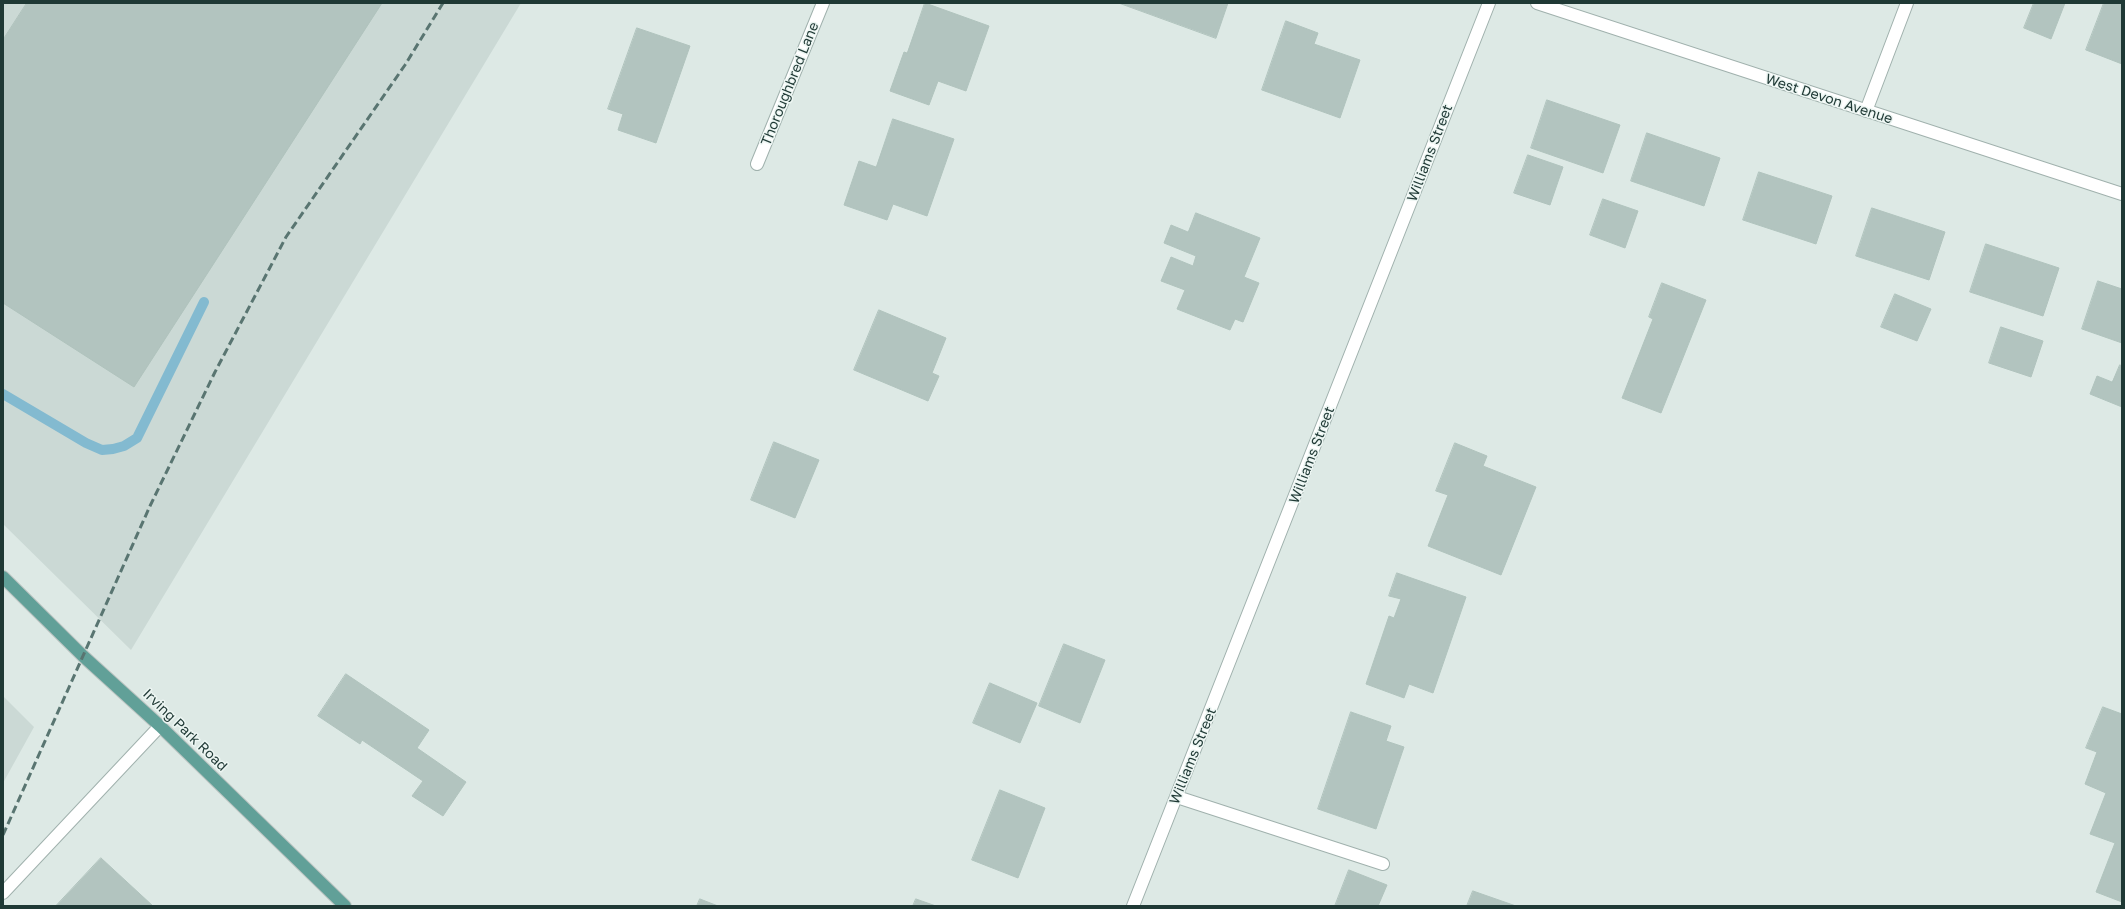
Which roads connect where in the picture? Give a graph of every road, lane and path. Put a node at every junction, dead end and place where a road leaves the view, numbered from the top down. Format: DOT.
graph roads {
  1 [pos="823,3"];
  2 [pos="1489,3"];
  3 [pos="1537,3"];
  4 [pos="1907,3"];
  5 [pos="1866,111"];
  6 [pos="757,164"];
  7 [pos="2122,194"];
  8 [pos="3,577"];
  9 [pos="160,726"];
  10 [pos="1177,797"];
  11 [pos="1383,864"];
  12 [pos="3,893"];
  13 [pos="345,906"];
  14 [pos="1133,906"];
  1 -- 6 [label="street, Thoroughbred Lane"];
  2 -- 10 [label="street, Williams Street"];
  3 -- 5 [label="street, West Devon Avenue"];
  4 -- 5 [label="street"];
  5 -- 7 [label="street, West Devon Avenue"];
  8 -- 9 [label="main road, Irving Park Road"];
  9 -- 12 [label="street"];
  9 -- 13 [label="main road, Irving Park Road"];
  10 -- 11 [label="street"];
  10 -- 14 [label="street, Williams Street"];
}
